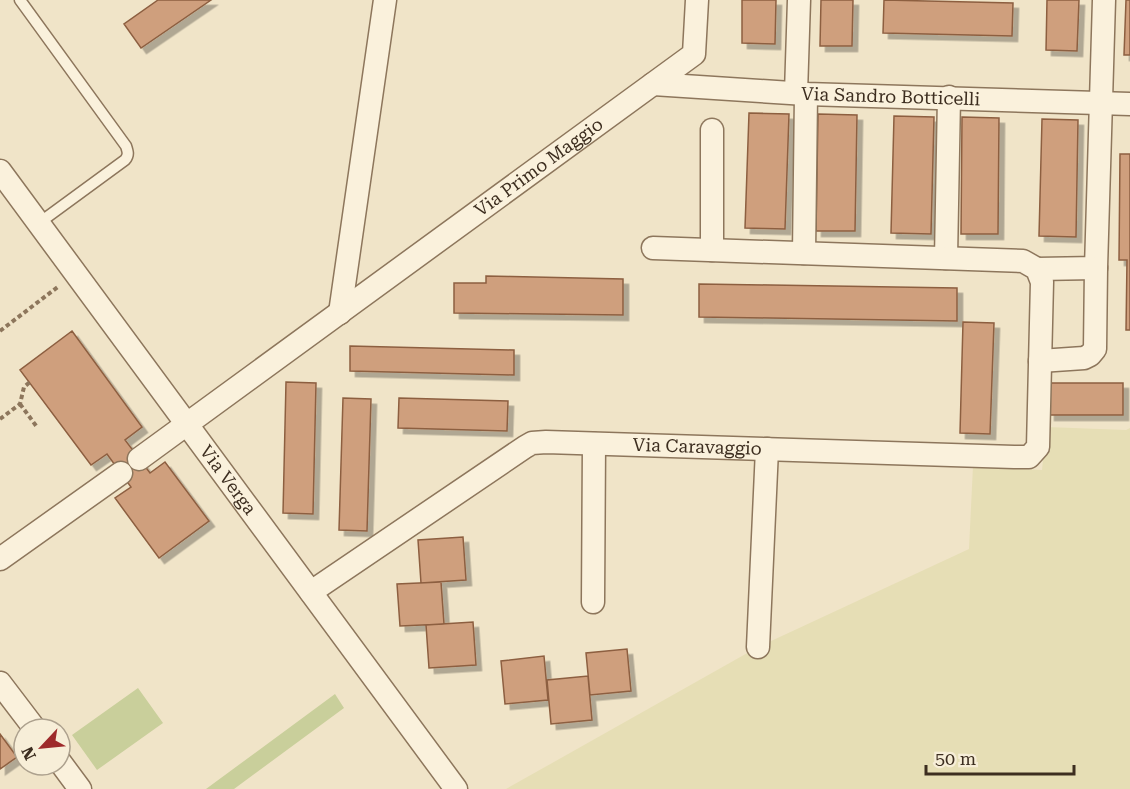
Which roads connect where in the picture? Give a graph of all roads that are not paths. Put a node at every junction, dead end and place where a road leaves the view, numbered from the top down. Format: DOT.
graph roads {
  1 [pos="20,0"];
  2 [pos="385,0"];
  3 [pos="697,0"];
  4 [pos="799,0"];
  5 [pos="1104,0"];
  6 [pos="653,84"];
  7 [pos="801,94"];
  8 [pos="949,97"];
  9 [pos="1101,103"];
  10 [pos="1130,104"];
  11 [pos="712,130"];
  12 [pos="0,171"];
  13 [pos="39,224"];
  14 [pos="653,248"];
  15 [pos="712,250"];
  16 [pos="804,253"];
  17 [pos="946,258"];
  18 [pos="1096,268"];
  19 [pos="1037,269"];
  20 [pos="340,313"];
  21 [pos="1040,361"];
  22 [pos="187,424"];
  23 [pos="594,444"];
  24 [pos="766,449"];
  25 [pos="139,459"];
  26 [pos="121,473"];
  27 [pos="0,559"];
  28 [pos="311,592"];
  29 [pos="593,602"];
  30 [pos="758,647"];
  31 [pos="0,683"];
  32 [pos="26,717"];
  33 [pos="456,789"];
  1 -- 13 [label="lane"];
  2 -- 20 [label="street"];
  3 -- 6 [label="street, Via Primo Maggio"];
  4 -- 7 [label="street"];
  5 -- 9 [label="street"];
  6 -- 7 [label="street, Via Sandro Botticelli"];
  6 -- 20 [label="street, Via Primo Maggio"];
  7 -- 8 [label="street, Via Sandro Botticelli"];
  7 -- 16 [label="street"];
  8 -- 9 [label="street, Via Sandro Botticelli"];
  8 -- 17 [label="street"];
  9 -- 10 [label="street, Via Sandro Botticelli"];
  9 -- 18 [label="street"];
  11 -- 15 [label="street"];
  12 -- 13 [label="street, Via Verga"];
  13 -- 22 [label="street, Via Verga"];
  14 -- 15 [label="street"];
  15 -- 16 [label="street"];
  16 -- 17 [label="street"];
  17 -- 19 [label="street"];
  18 -- 19 [label="street"];
  18 -- 21 [label="street"];
  19 -- 21 [label="street, Via Caravaggio"];
  20 -- 22 [label="street, Via Primo Maggio"];
  21 -- 24 [label="street, Via Caravaggio"];
  22 -- 25 [label="street, Via Primo Maggio"];
  22 -- 28 [label="street, Via Verga"];
  23 -- 24 [label="street, Via Caravaggio"];
  23 -- 28 [label="street, Via Caravaggio"];
  23 -- 29 [label="street"];
  24 -- 30 [label="street"];
  26 -- 27 [label="street"];
  28 -- 33 [label="street, Via Verga"];
  31 -- 32 [label="street"];
}
